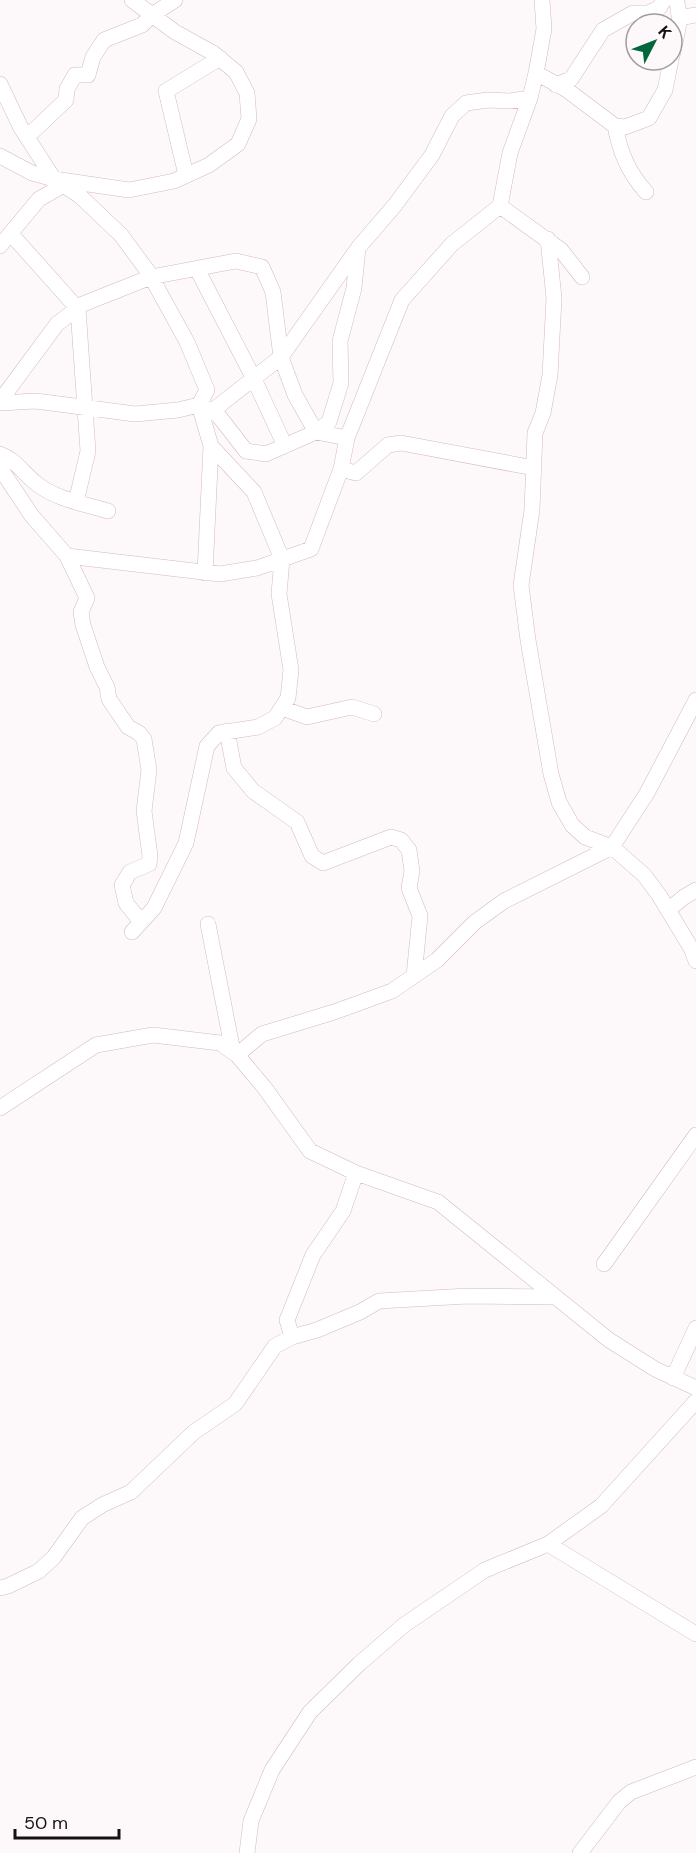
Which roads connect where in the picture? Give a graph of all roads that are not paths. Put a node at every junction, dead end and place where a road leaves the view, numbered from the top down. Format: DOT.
graph roads {
  1 [pos="132,0"];
  2 [pos="176,0"];
  3 [pos="542,0"];
  4 [pos="664,0"];
  5 [pos="152,15"];
  6 [pos="220,58"];
  7 [pos="669,72"];
  8 [pos="536,73"];
  9 [pos="0,84"];
  10 [pos="556,85"];
  11 [pos="530,98"];
  12 [pos="615,126"];
  13 [pos="27,137"];
  14 [pos="0,156"];
  15 [pos="186,176"];
  16 [pos="59,182"];
  17 [pos="646,192"];
  18 [pos="500,206"];
  19 [pos="11,234"];
  20 [pos="548,239"];
  21 [pos="0,246"];
  22 [pos="358,248"];
  23 [pos="197,268"];
  24 [pos="151,278"];
  25 [pos="582,278"];
  26 [pos="78,309"];
  27 [pos="281,357"];
  28 [pos="254,378"];
  29 [pos="0,402"];
  30 [pos="84,407"];
  31 [pos="205,408"];
  32 [pos="316,432"];
  33 [pos="347,438"];
  34 [pos="211,446"];
  35 [pos="285,446"];
  36 [pos="0,454"];
  37 [pos="0,468"];
  38 [pos="534,468"];
  39 [pos="341,469"];
  40 [pos="76,502"];
  41 [pos="108,511"];
  42 [pos="67,556"];
  43 [pos="282,559"];
  44 [pos="205,573"];
  45 [pos="696,700"];
  46 [pos="282,708"];
  47 [pos="374,714"];
  48 [pos="228,731"];
  49 [pos="612,848"];
  50 [pos="696,890"];
  51 [pos="668,910"];
  52 [pos="208,924"];
  53 [pos="696,961"];
  54 [pos="414,976"];
  55 [pos="235,1054"];
  56 [pos="0,1108"];
  57 [pos="696,1135"];
  58 [pos="356,1173"];
  59 [pos="604,1264"];
  60 [pos="554,1297"];
  61 [pos="696,1328"];
  62 [pos="292,1337"];
  63 [pos="691,1351"];
  64 [pos="673,1378"];
  65 [pos="696,1388"];
  66 [pos="696,1401"];
  67 [pos="548,1544"];
  68 [pos="0,1588"];
  69 [pos="696,1634"];
  70 [pos="696,1767"];
  71 [pos="247,1853"];
  72 [pos="580,1853"];
  1 -- 5 [label="street"];
  2 -- 5 [label="street"];
  3 -- 8 [label="street"];
  4 -- 10 [label="street"];
  5 -- 6 [label="street"];
  5 -- 13 [label="street"];
  6 -- 15 [label="street"];
  6 -- 15 [label="street"];
  7 -- 12 [label="street"];
  8 -- 10 [label="street"];
  8 -- 11 [label="street"];
  9 -- 13 [label="street"];
  10 -- 12 [label="street"];
  11 -- 18 [label="street"];
  11 -- 22 [label="street"];
  12 -- 17 [label="street"];
  13 -- 16 [label="street"];
  14 -- 16 [label="street"];
  15 -- 16 [label="street"];
  16 -- 19 [label="street"];
  16 -- 24 [label="street"];
  18 -- 20 [label="street"];
  18 -- 33 [label="street"];
  19 -- 21 [label="street"];
  19 -- 26 [label="street"];
  20 -- 25 [label="street"];
  20 -- 38 [label="street"];
  22 -- 27 [label="street"];
  22 -- 32 [label="street"];
  23 -- 24 [label="street"];
  23 -- 27 [label="street"];
  23 -- 28 [label="street"];
  24 -- 26 [label="street"];
  24 -- 31 [label="street"];
  26 -- 29 [label="street"];
  26 -- 30 [label="street"];
  27 -- 28 [label="street"];
  27 -- 32 [label="street"];
  28 -- 31 [label="street"];
  28 -- 35 [label="street"];
  29 -- 30 [label="street"];
  30 -- 31 [label="street"];
  30 -- 40 [label="street"];
  31 -- 34 [label="street"];
  31 -- 35 [label="street"];
  32 -- 33 [label="street"];
  32 -- 35 [label="street"];
  33 -- 39 [label="street"];
  34 -- 43 [label="street"];
  34 -- 44 [label="street"];
  36 -- 40 [label="street"];
  37 -- 42 [label="street"];
  38 -- 39 [label="street"];
  38 -- 49 [label="street"];
  39 -- 43 [label="street"];
  40 -- 41 [label="street"];
  42 -- 44 [label="street"];
  42 -- 48 [label="street"];
  43 -- 44 [label="street"];
  43 -- 46 [label="street"];
  45 -- 49 [label="street"];
  46 -- 47 [label="street"];
  46 -- 48 [label="street"];
  48 -- 54 [label="street"];
  49 -- 51 [label="street"];
  49 -- 54 [label="street"];
  50 -- 51 [label="street"];
  51 -- 53 [label="street"];
  52 -- 55 [label="street"];
  54 -- 55 [label="street"];
  55 -- 56 [label="street"];
  55 -- 58 [label="street"];
  57 -- 59 [label="street"];
  58 -- 60 [label="street"];
  58 -- 62 [label="street"];
  60 -- 62 [label="street"];
  60 -- 64 [label="street"];
  61 -- 63 [label="street"];
  62 -- 68 [label="street"];
  63 -- 64 [label="street"];
  64 -- 65 [label="street"];
  66 -- 67 [label="street"];
  67 -- 69 [label="street"];
  67 -- 71 [label="street"];
  70 -- 72 [label="street"];
}
